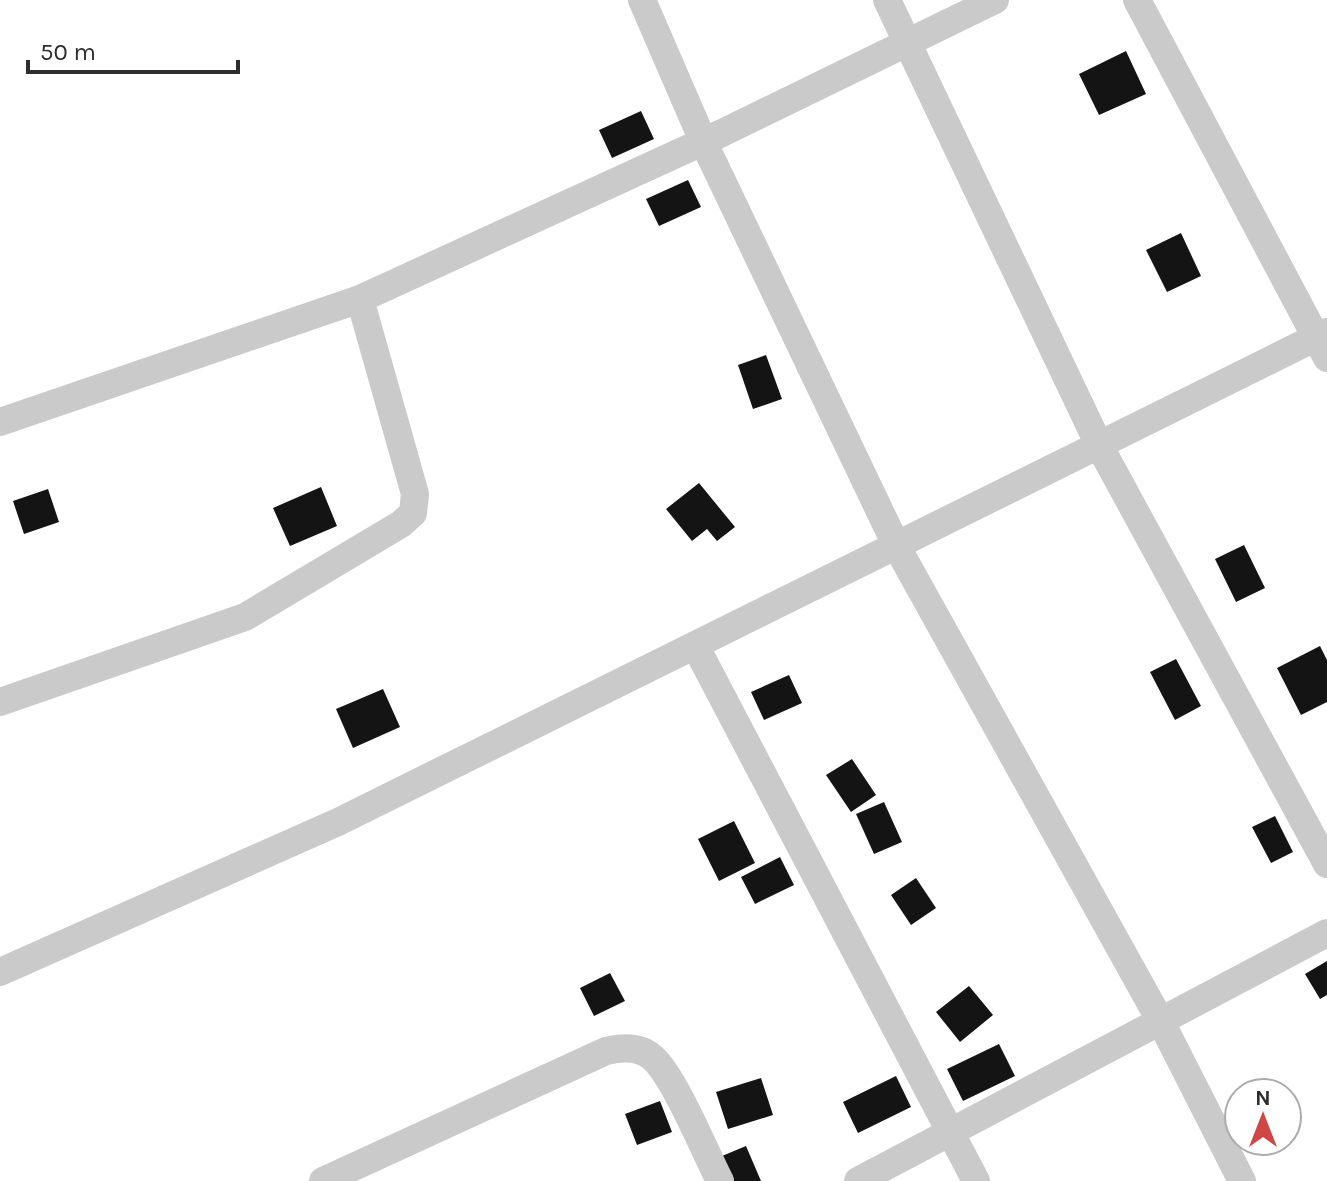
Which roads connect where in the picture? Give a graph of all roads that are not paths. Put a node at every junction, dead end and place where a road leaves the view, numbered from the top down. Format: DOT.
graph roads {
  1 [pos="642,0"];
  2 [pos="887,0"];
  3 [pos="995,0"];
  4 [pos="1137,0"];
  5 [pos="907,43"];
  6 [pos="703,141"];
  7 [pos="360,299"];
  8 [pos="1323,342"];
  9 [pos="0,422"];
  10 [pos="1099,445"];
  11 [pos="896,545"];
  12 [pos="695,645"];
  13 [pos="0,702"];
  14 [pos="1327,864"];
  15 [pos="1327,933"];
  16 [pos="0,972"];
  17 [pos="1161,1022"];
  18 [pos="951,1133"];
  19 [pos="323,1181"];
  20 [pos="720,1181"];
  21 [pos="858,1181"];
  22 [pos="976,1181"];
  23 [pos="1242,1181"];
  1 -- 6 [label="street"];
  2 -- 5 [label="street"];
  3 -- 5 [label="street"];
  4 -- 8 [label="street"];
  5 -- 6 [label="street"];
  5 -- 10 [label="street"];
  6 -- 7 [label="street"];
  6 -- 11 [label="street"];
  7 -- 9 [label="street"];
  7 -- 13 [label="street"];
  8 -- 10 [label="street"];
  10 -- 11 [label="street"];
  10 -- 14 [label="street"];
  11 -- 12 [label="street"];
  11 -- 17 [label="street"];
  12 -- 16 [label="street"];
  12 -- 18 [label="street"];
  15 -- 17 [label="street"];
  17 -- 18 [label="street"];
  17 -- 23 [label="street"];
  18 -- 21 [label="street"];
  18 -- 22 [label="street"];
  19 -- 20 [label="street"];
}
